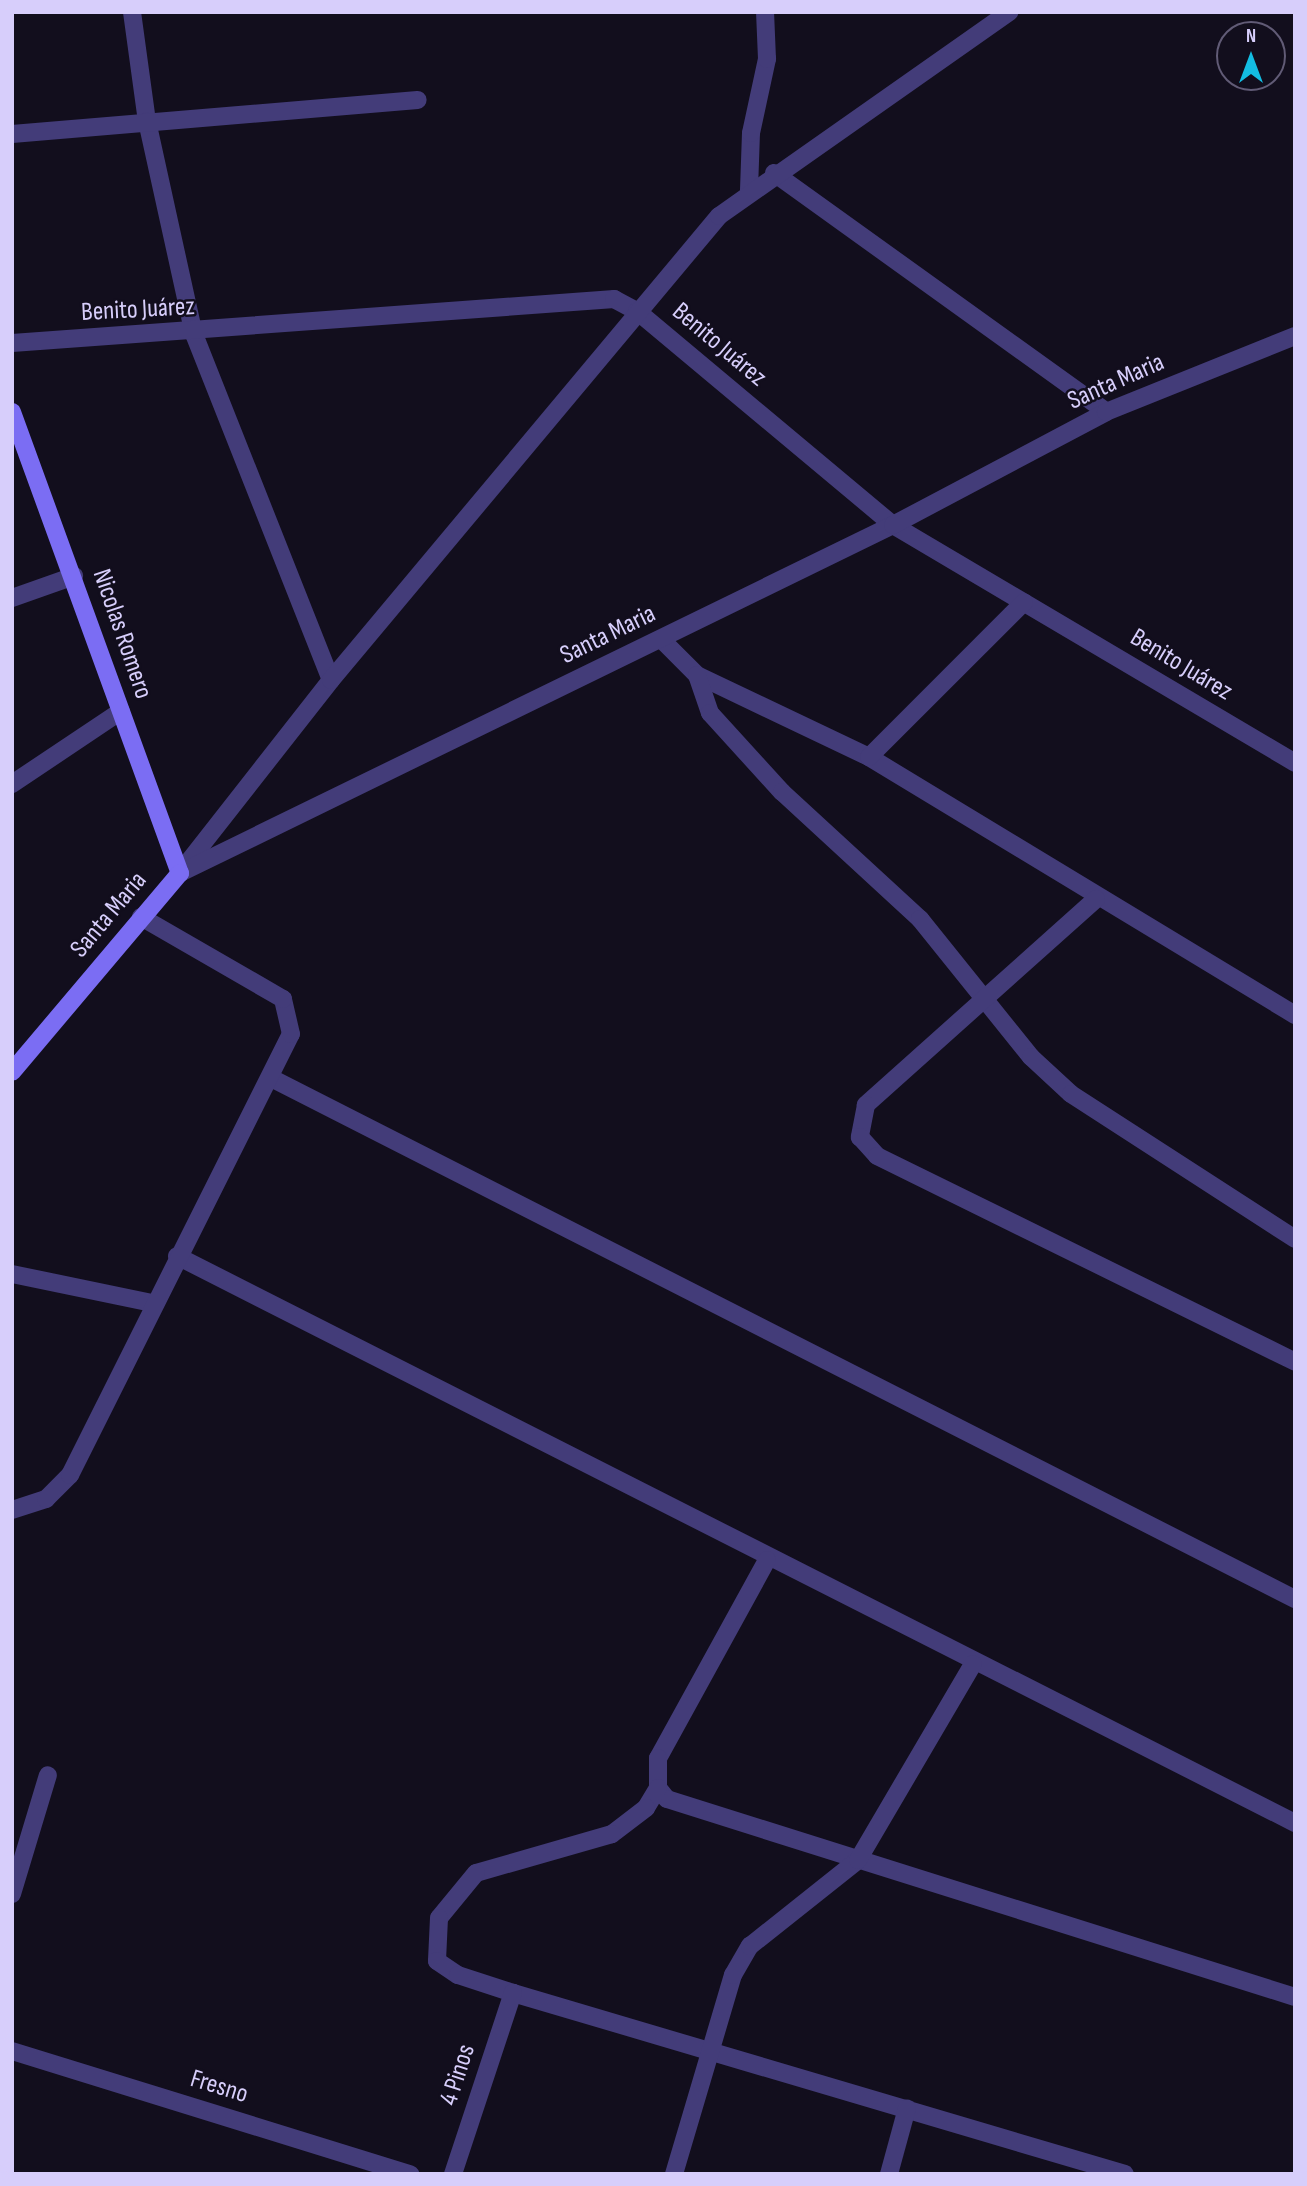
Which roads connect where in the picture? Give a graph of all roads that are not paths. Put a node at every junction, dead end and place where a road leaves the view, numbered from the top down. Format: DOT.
graph roads {
  1 [pos="132,12"];
  2 [pos="765,12"];
  3 [pos="1009,12"];
  4 [pos="418,100"];
  5 [pos="148,121"];
  6 [pos="12,134"];
  7 [pos="774,173"];
  8 [pos="749,190"];
  9 [pos="637,311"];
  10 [pos="194,334"];
  11 [pos="1295,336"];
  12 [pos="12,343"];
  13 [pos="12,412"];
  14 [pos="1106,412"];
  15 [pos="893,525"];
  16 [pos="74,576"];
  17 [pos="12,598"];
  18 [pos="1024,602"];
  19 [pos="662,639"];
  20 [pos="697,676"];
  21 [pos="331,680"];
  22 [pos="121,711"];
  23 [pos="869,757"];
  24 [pos="1295,763"];
  25 [pos="12,784"];
  26 [pos="180,873"];
  27 [pos="1096,899"];
  28 [pos="141,917"];
  29 [pos="986,1003"];
  30 [pos="1295,1015"];
  31 [pos="12,1072"];
  32 [pos="273,1079"];
  33 [pos="1295,1239"];
  34 [pos="177,1256"];
  35 [pos="12,1274"];
  36 [pos="152,1303"];
  37 [pos="1295,1362"];
  38 [pos="12,1510"];
  39 [pos="767,1560"];
  40 [pos="1295,1599"];
  41 [pos="973,1664"];
  42 [pos="48,1775"];
  43 [pos="658,1788"];
  44 [pos="1295,1823"];
  45 [pos="858,1860"];
  46 [pos="12,1895"];
  47 [pos="513,1993"];
  48 [pos="1295,1997"];
  49 [pos="12,2051"];
  50 [pos="708,2052"];
  51 [pos="907,2108"];
  52 [pos="1101,2170"];
  53 [pos="410,2174"];
  54 [pos="453,2174"];
  55 [pos="674,2174"];
  56 [pos="889,2174"];
  57 [pos="1125,2174"];
  1 -- 5 [label="street"];
  2 -- 8 [label="street"];
  3 -- 7 [label="street"];
  4 -- 5 [label="street"];
  5 -- 6 [label="street"];
  5 -- 10 [label="street"];
  7 -- 8 [label="street"];
  7 -- 14 [label="street"];
  8 -- 9 [label="street"];
  9 -- 10 [label="street, Benito Juárez"];
  9 -- 15 [label="street, Benito Juárez"];
  9 -- 21 [label="street"];
  10 -- 12 [label="street, Benito Juárez"];
  10 -- 21 [label="street"];
  11 -- 14 [label="street, Santa Maria"];
  13 -- 16 [label="main road, Nicolas Romero"];
  14 -- 15 [label="street, Santa Maria"];
  15 -- 18 [label="street, Benito Juárez"];
  15 -- 19 [label="street, Santa Maria"];
  16 -- 17 [label="street"];
  16 -- 22 [label="main road, Nicolas Romero"];
  18 -- 23 [label="street"];
  18 -- 24 [label="street, Benito Juárez"];
  19 -- 20 [label="street"];
  19 -- 26 [label="street, Santa Maria"];
  20 -- 23 [label="street"];
  20 -- 29 [label="street"];
  21 -- 26 [label="street"];
  22 -- 25 [label="street"];
  22 -- 26 [label="main road, Nicolas Romero"];
  23 -- 27 [label="street"];
  26 -- 28 [label="main road, Santa Maria"];
  27 -- 29 [label="street"];
  27 -- 30 [label="street"];
  28 -- 31 [label="main road, Santa Maria"];
  28 -- 32 [label="street"];
  29 -- 33 [label="street"];
  29 -- 37 [label="street"];
  32 -- 34 [label="street"];
  32 -- 40 [label="street"];
  34 -- 36 [label="street"];
  34 -- 39 [label="street"];
  35 -- 36 [label="street"];
  36 -- 38 [label="street"];
  39 -- 41 [label="street"];
  39 -- 43 [label="street"];
  41 -- 44 [label="street"];
  41 -- 45 [label="street"];
  42 -- 46 [label="street"];
  43 -- 45 [label="street"];
  43 -- 47 [label="street"];
  45 -- 48 [label="street"];
  45 -- 50 [label="street"];
  47 -- 50 [label="street"];
  47 -- 54 [label="street, 4 Pinos"];
  49 -- 53 [label="street, Fresno"];
  50 -- 51 [label="street"];
  50 -- 55 [label="street"];
  51 -- 52 [label="street"];
  51 -- 56 [label="street"];
  52 -- 57 [label="street"];
}
